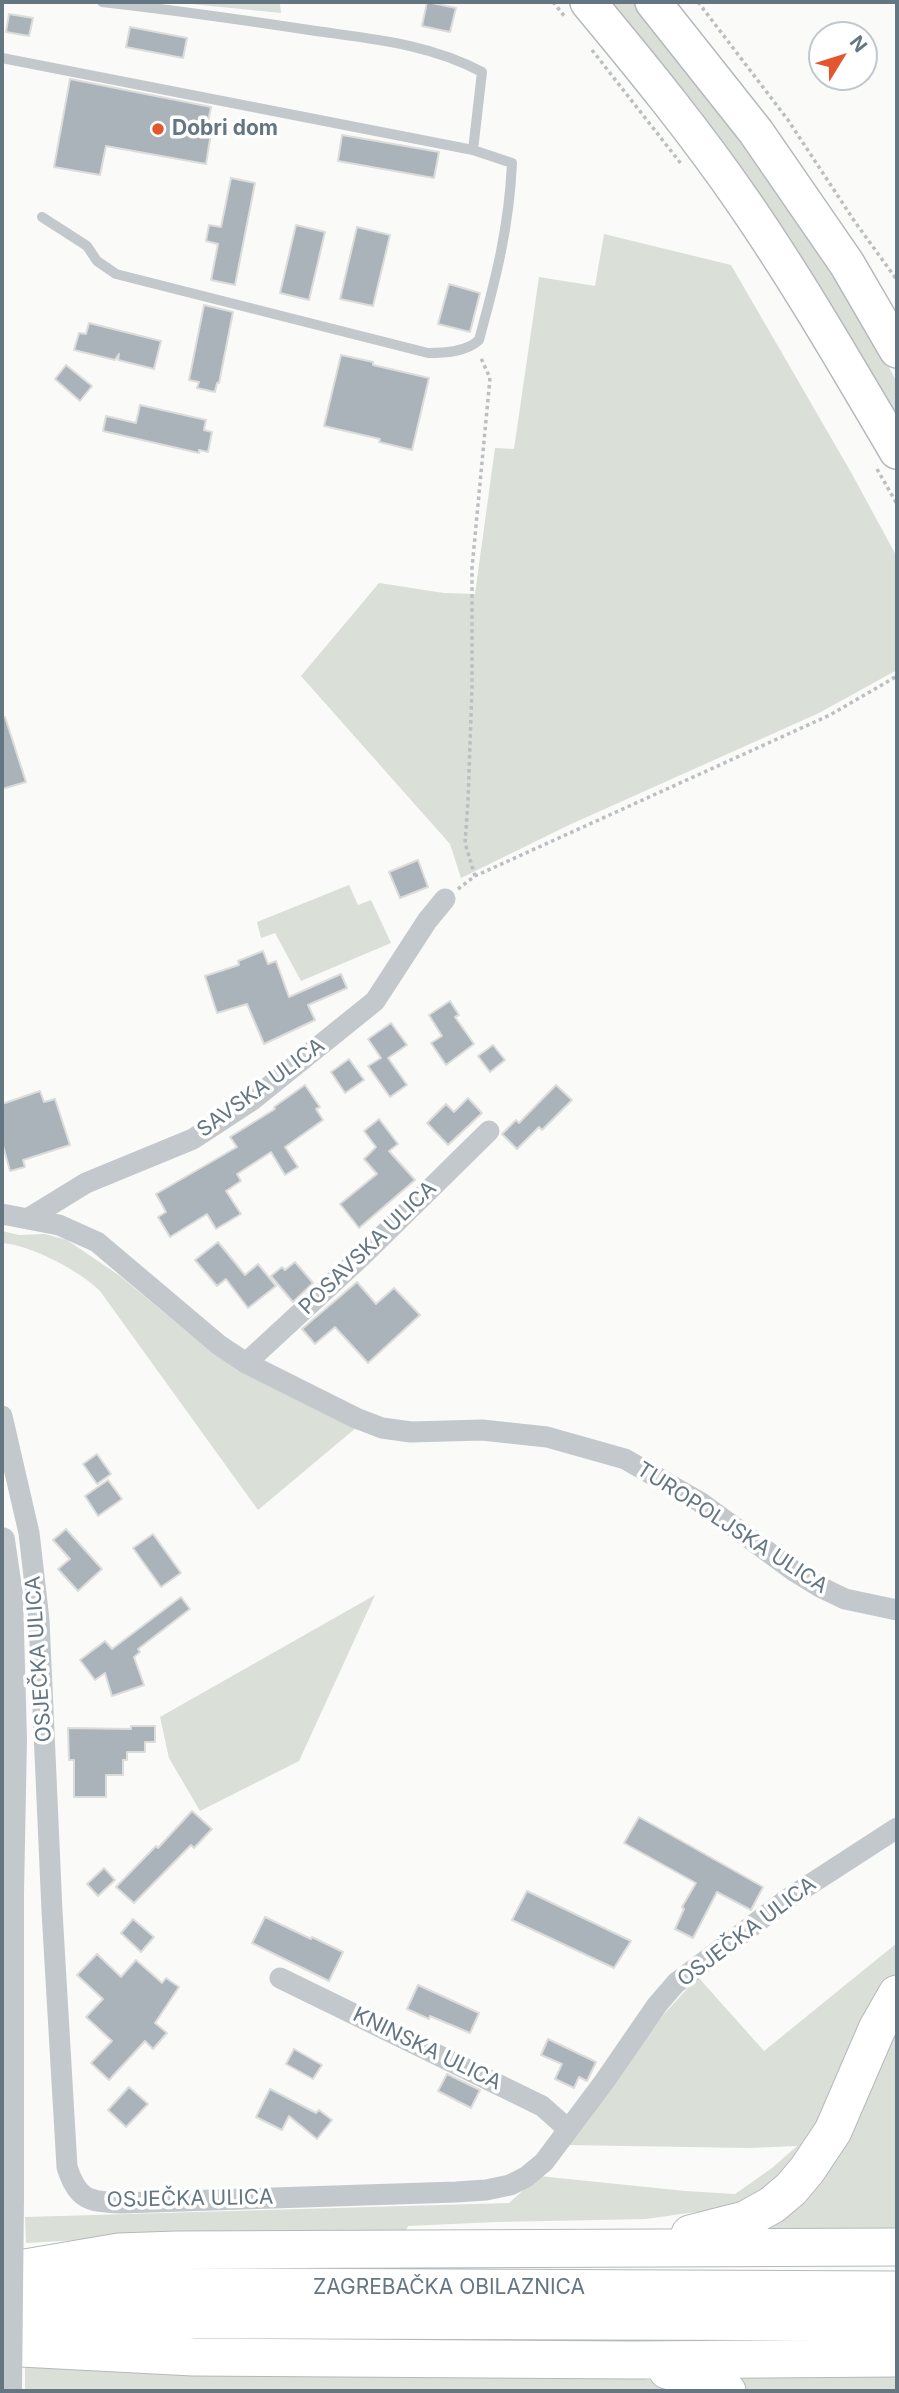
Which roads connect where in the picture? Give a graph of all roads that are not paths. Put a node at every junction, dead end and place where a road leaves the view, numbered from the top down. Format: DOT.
graph roads {
  1 [pos="102,2"];
  2 [pos="653,2"];
  3 [pos="579,12"];
  4 [pos="2,58"];
  5 [pos="473,150"];
  6 [pos="41,218"];
  7 [pos="897,350"];
  8 [pos="884,455"];
  9 [pos="445,899"];
  10 [pos="489,1131"];
  11 [pos="2,1214"];
  12 [pos="29,1218"];
  13 [pos="246,1363"];
  14 [pos="2,1416"];
  15 [pos="2,1539"];
  16 [pos="897,1610"];
  17 [pos="7,1663"];
  18 [pos="897,1828"];
  19 [pos="280,1978"];
  20 [pos="897,1994"];
  21 [pos="568,2129"];
  22 [pos="897,2247"];
  23 [pos="656,2248"];
  24 [pos="2,2272"];
  25 [pos="2,2286"];
  26 [pos="897,2290"];
  27 [pos="2,2319"];
  28 [pos="897,2322"];
  29 [pos="2,2347"];
  30 [pos="897,2358"];
  31 [pos="632,2361"];
  32 [pos="9,2391"];
  33 [pos="727,2391"];
  1 -- 5 [label="lane"];
  2 -- 7 [label="highway"];
  3 -- 8 [label="highway"];
  4 -- 5 [label="lane"];
  5 -- 6 [label="lane"];
  9 -- 12 [label="street, SAVSKA ULICA"];
  10 -- 13 [label="street, POSAVSKA ULICA"];
  11 -- 12 [label="street, TUROPOLJSKA ULICA"];
  12 -- 13 [label="street, TUROPOLJSKA ULICA"];
  13 -- 16 [label="street, TUROPOLJSKA ULICA"];
  14 -- 21 [label="street, OSJEČKA ULICA"];
  15 -- 17 [label="street"];
  17 -- 32 [label="street, bridge"];
  18 -- 21 [label="street, OSJEČKA ULICA"];
  19 -- 21 [label="street, KNINSKA ULICA"];
  20 -- 23 [label="highway"];
  22 -- 23 [label="highway"];
  23 -- 24 [label="highway"];
  25 -- 26 [label="highway, ZAGREBAČKA OBILAZNICA"];
  27 -- 28 [label="highway, ZAGREBAČKA OBILAZNICA"];
  29 -- 31 [label="highway"];
  30 -- 31 [label="highway"];
  31 -- 33 [label="highway"];
}
